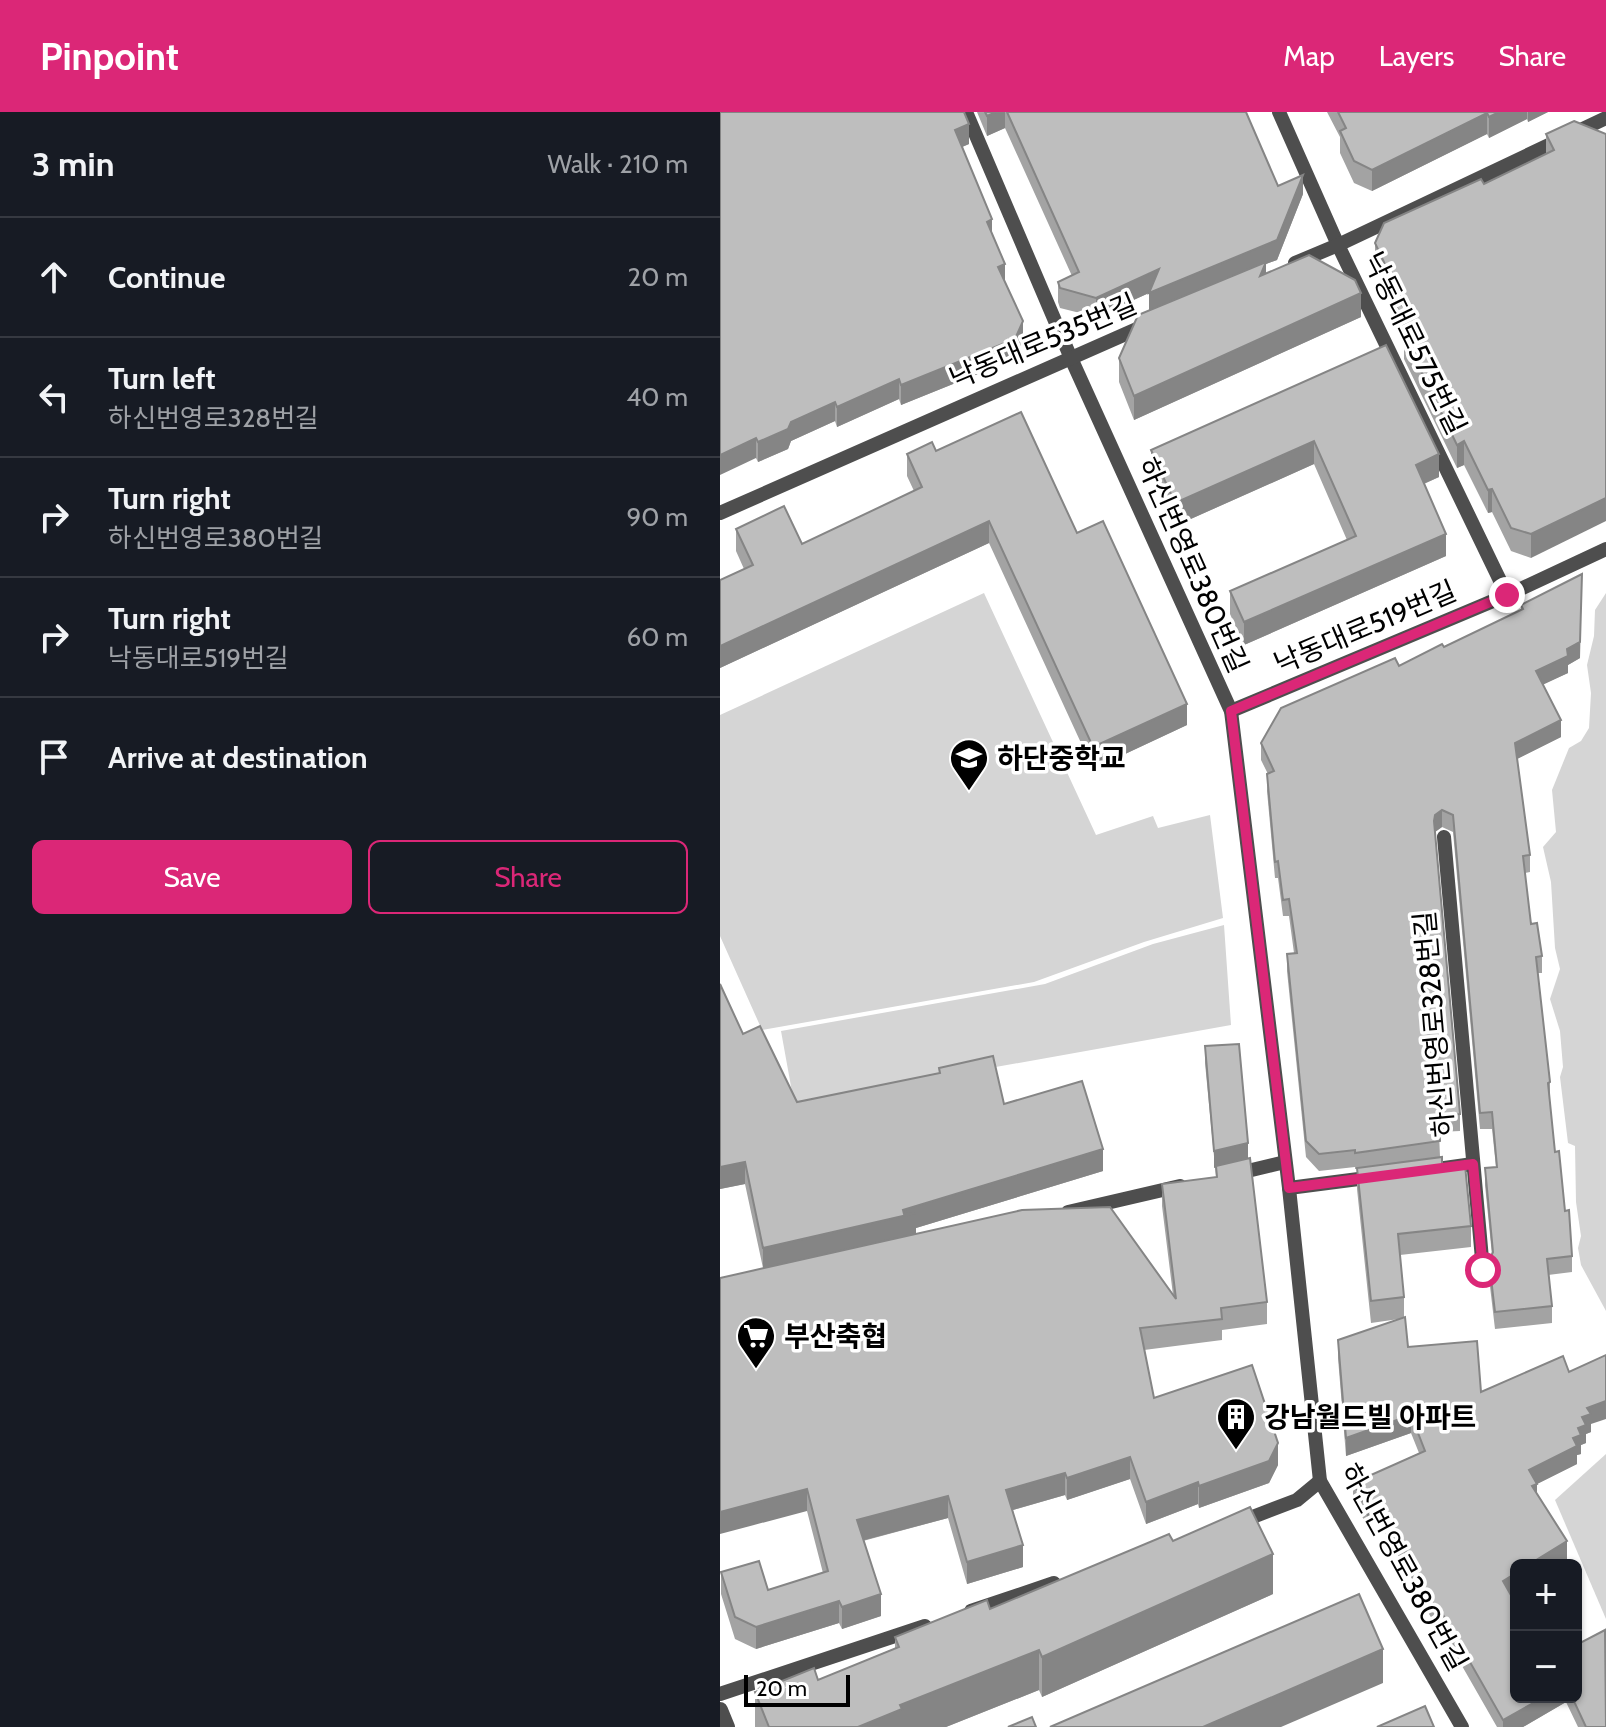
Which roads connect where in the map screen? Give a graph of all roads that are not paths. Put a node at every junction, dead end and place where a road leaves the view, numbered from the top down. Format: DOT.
graph roads {
  1 [pos="966,112"];
  2 [pos="1279,112"];
  3 [pos="1606,118"];
  4 [pos="1338,245"];
  5 [pos="1282,268"];
  6 [pos="1155,321"];
  7 [pos="1070,356"];
  8 [pos="720,513"];
  9 [pos="1606,549"];
  10 [pos="1507,595"];
  11 [pos="1231,711"];
  12 [pos="1444,837"];
  13 [pos="1285,1162"];
  14 [pos="1473,1164"];
  15 [pos="1224,1176"];
  16 [pos="1194,1183"];
  17 [pos="1289,1188"];
  18 [pos="1056,1214"];
  19 [pos="1483,1270"];
  20 [pos="1320,1481"];
  21 [pos="1223,1527"];
  22 [pos="1075,1576"];
  23 [pos="957,1615"];
  24 [pos="942,1620"];
  25 [pos="720,1694"];
  26 [pos="720,1710"];
  27 [pos="727,1727"];
  28 [pos="1462,1727"];
  1 -- 7 [label="lane, 하신번영로380번길"];
  2 -- 4 [label="lane, 낙동대로575번길"];
  3 -- 4 [label="lane"];
  4 -- 5 [label="lane"];
  4 -- 10 [label="lane, 낙동대로575번길"];
  6 -- 7 [label="lane, 낙동대로535번길"];
  7 -- 8 [label="lane, 낙동대로535번길"];
  7 -- 11 [label="lane, 하신번영로380번길"];
  9 -- 10 [label="lane, 낙동대로519번길"];
  10 -- 11 [label="lane, 낙동대로519번길"];
  11 -- 13 [label="lane, 하신번영로380번길"];
  12 -- 14 [label="lane, 하신번영로328번길"];
  13 -- 15 [label="lane"];
  13 -- 17 [label="lane, 하신번영로380번길"];
  14 -- 17 [label="lane, 하신번영로328번길"];
  14 -- 19 [label="lane"];
  16 -- 18 [label="lane"];
  17 -- 20 [label="lane, 하신번영로380번길"];
  20 -- 21 [label="lane"];
  20 -- 28 [label="lane, 하신번영로380번길"];
  22 -- 23 [label="lane"];
  24 -- 25 [label="lane"];
  26 -- 27 [label="street"];
}
